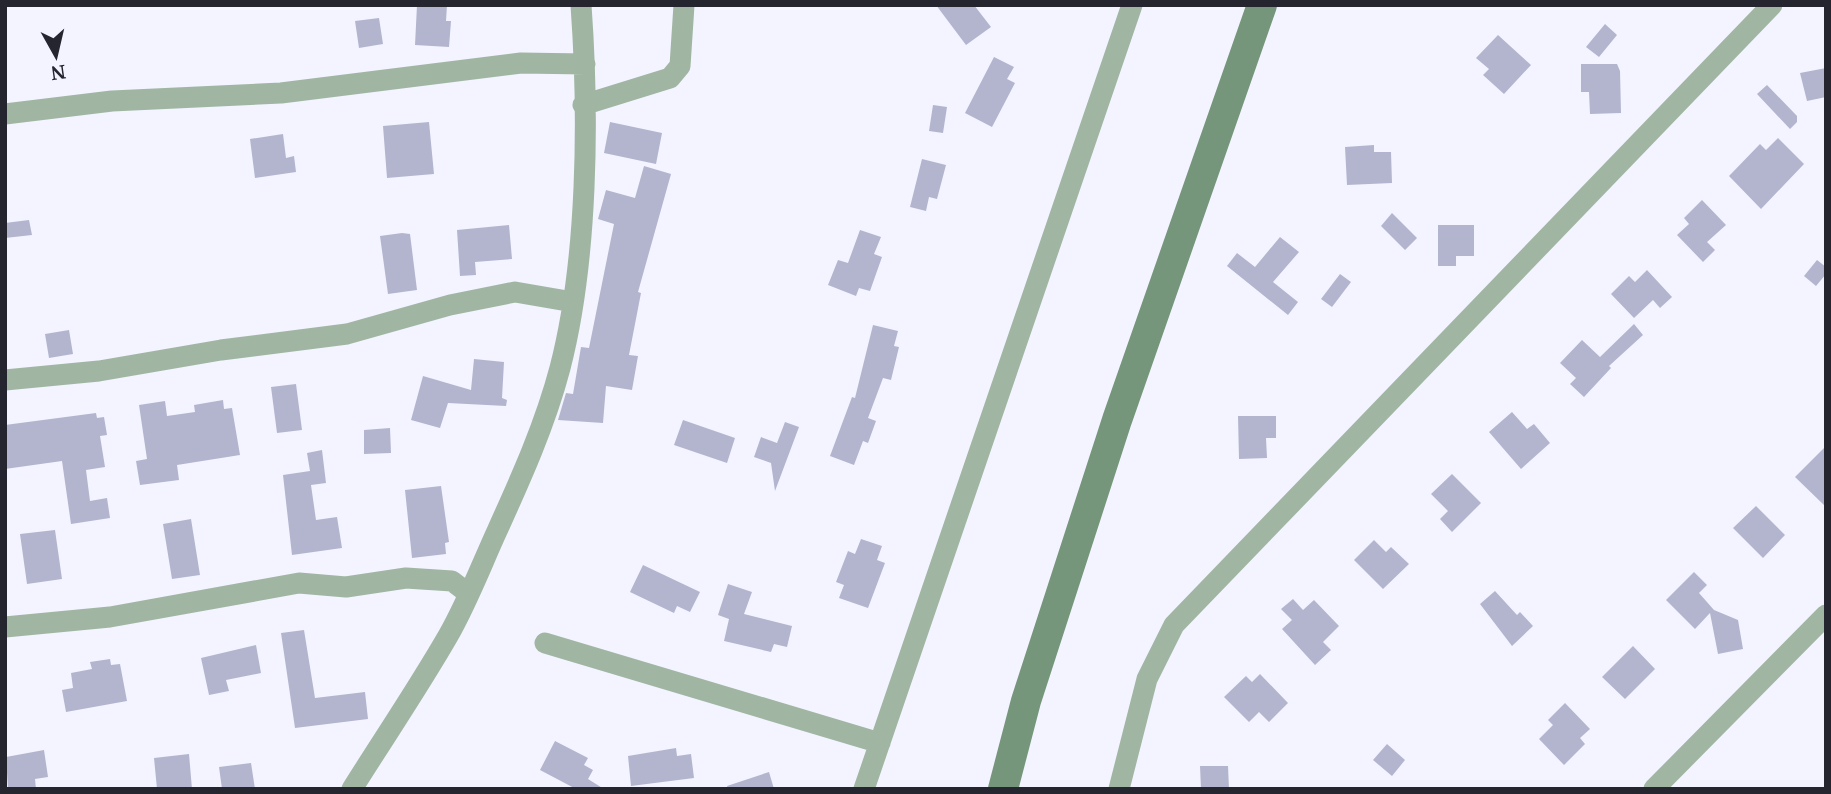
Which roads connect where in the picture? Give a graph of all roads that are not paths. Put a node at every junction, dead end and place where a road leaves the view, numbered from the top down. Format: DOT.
graph roads {
  1 [pos="581,5"];
  2 [pos="684,5"];
  3 [pos="1132,5"];
  4 [pos="1262,5"];
  5 [pos="1772,5"];
  6 [pos="585,64"];
  7 [pos="583,105"];
  8 [pos="5,114"];
  9 [pos="573,302"];
  10 [pos="5,380"];
  11 [pos="469,594"];
  12 [pos="1826,615"];
  13 [pos="5,627"];
  14 [pos="545,643"];
  15 [pos="880,743"];
  16 [pos="352,789"];
  17 [pos="864,789"];
  18 [pos="1003,789"];
  19 [pos="1119,789"];
  20 [pos="1654,789"];
  1 -- 6 [label="street"];
  2 -- 7 [label="street"];
  3 -- 15 [label="street"];
  4 -- 18 [label="main road"];
  5 -- 19 [label="street"];
  6 -- 7 [label="street"];
  6 -- 8 [label="street"];
  7 -- 9 [label="street"];
  9 -- 10 [label="street"];
  9 -- 11 [label="street"];
  11 -- 13 [label="street"];
  11 -- 16 [label="street"];
  12 -- 20 [label="street"];
  14 -- 15 [label="street"];
  15 -- 17 [label="street"];
}
